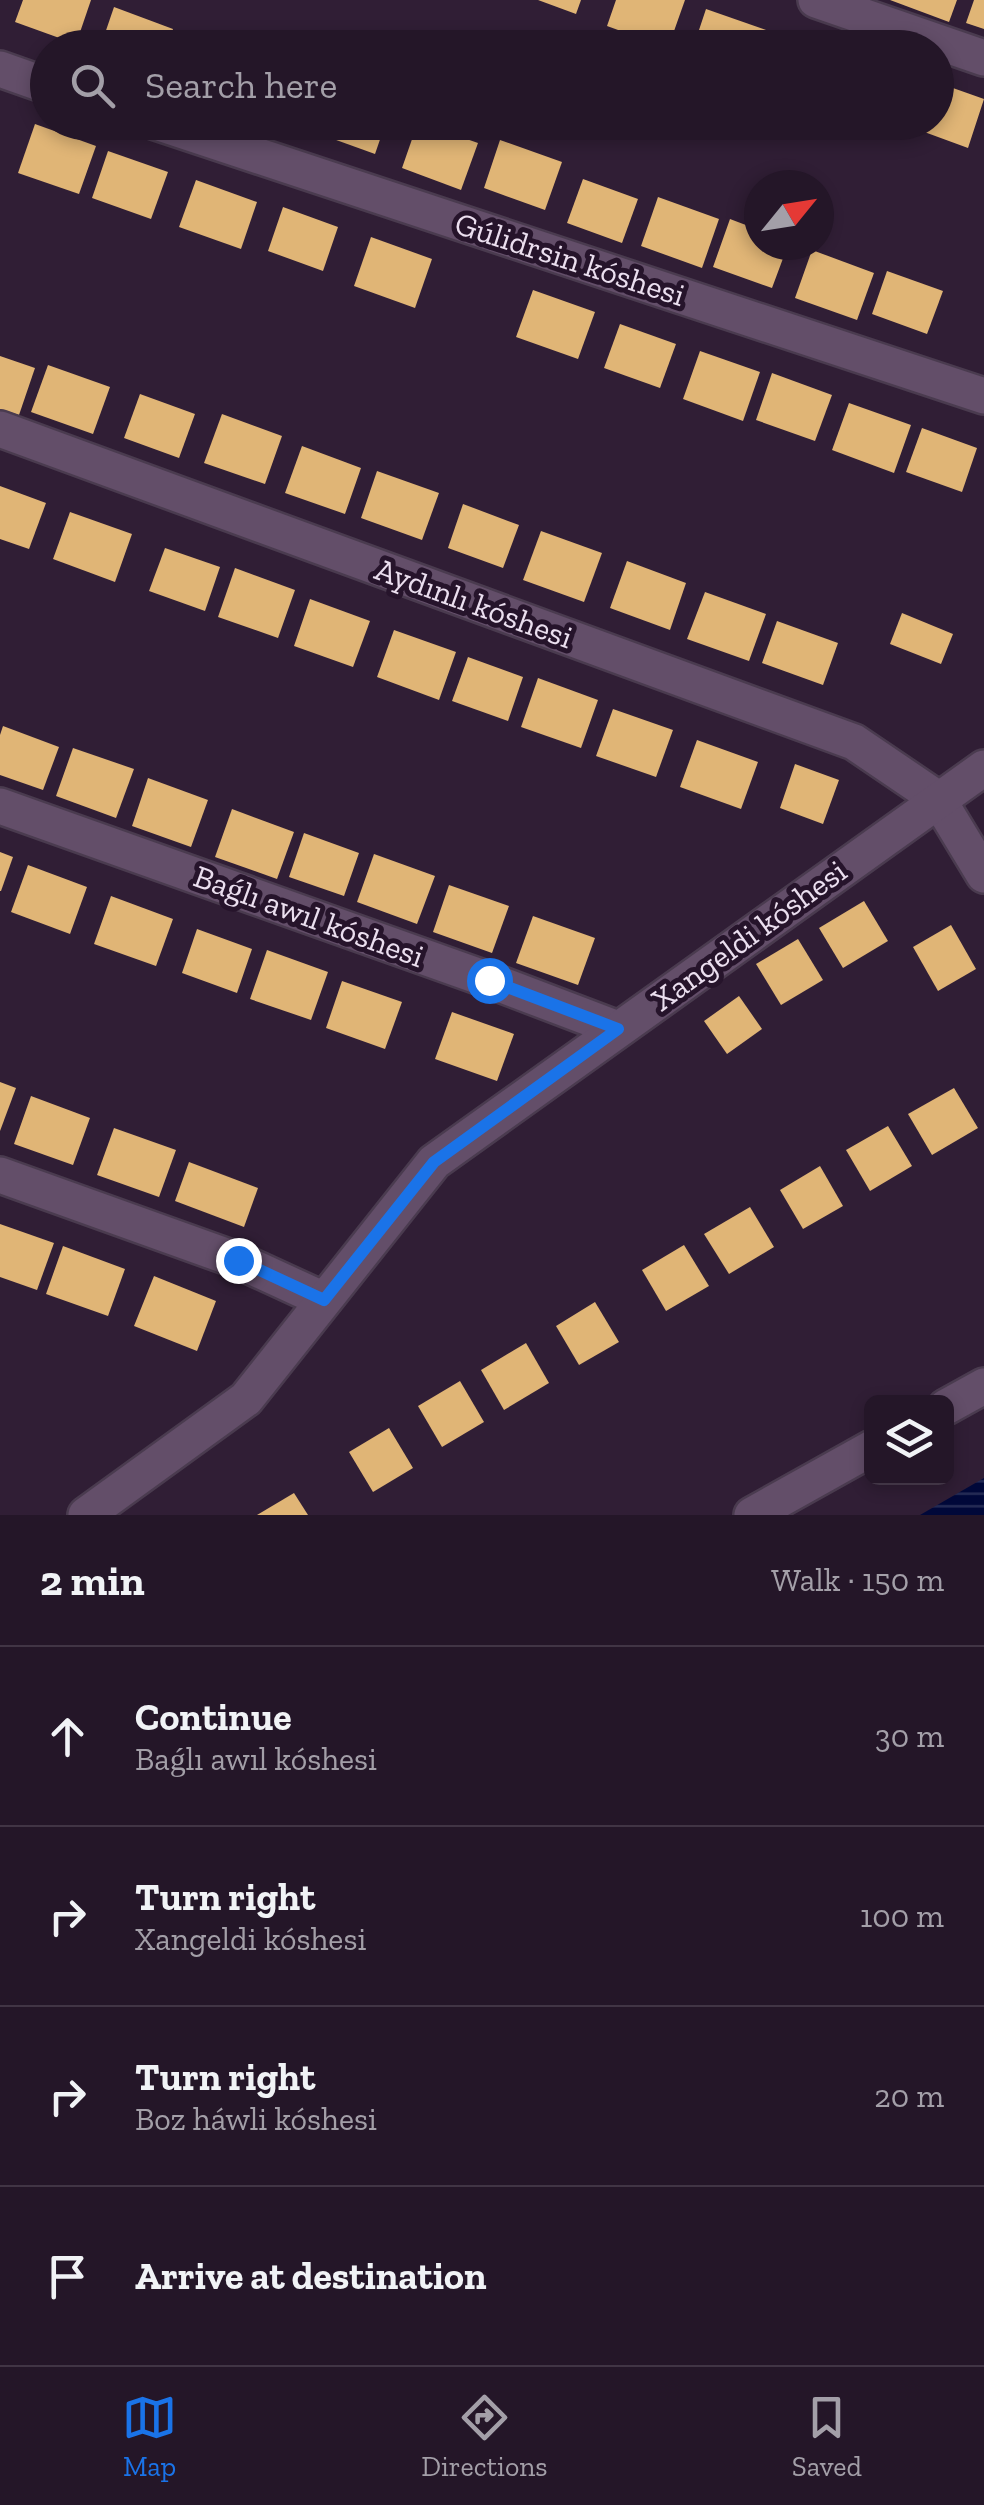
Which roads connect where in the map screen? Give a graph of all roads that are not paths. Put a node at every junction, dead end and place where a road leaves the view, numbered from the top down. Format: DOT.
graph roads {
  1 [pos="816,0"];
  2 [pos="903,30"];
  3 [pos="954,48"];
  4 [pos="984,58"];
  5 [pos="0,69"];
  6 [pos="30,80"];
  7 [pos="210,140"];
  8 [pos="984,396"];
  9 [pos="0,429"];
  10 [pos="984,768"];
  11 [pos="938,798"];
  12 [pos="0,806"];
  13 [pos="984,875"];
  14 [pos="618,1029"];
  15 [pos="0,1175"];
  16 [pos="324,1300"];
  17 [pos="984,1386"];
  18 [pos="954,1403"];
  19 [pos="864,1452"];
  20 [pos="86,1515"];
  21 [pos="752,1515"];
  1 -- 2 [label="street"];
  3 -- 4 [label="street"];
  5 -- 6 [label="street"];
  7 -- 8 [label="street, Gúlidrsin kóshesi"];
  9 -- 11 [label="street, Aydınlı kóshesi"];
  10 -- 11 [label="street, Xangeldi kóshesi"];
  11 -- 13 [label="street"];
  11 -- 14 [label="street, Xangeldi kóshesi"];
  12 -- 14 [label="street, Baǵlı awıl kóshesi"];
  14 -- 16 [label="street, Xangeldi kóshesi"];
  15 -- 16 [label="street"];
  16 -- 20 [label="street, Xangeldi kóshesi"];
  17 -- 18 [label="street"];
  19 -- 21 [label="street"];
}
